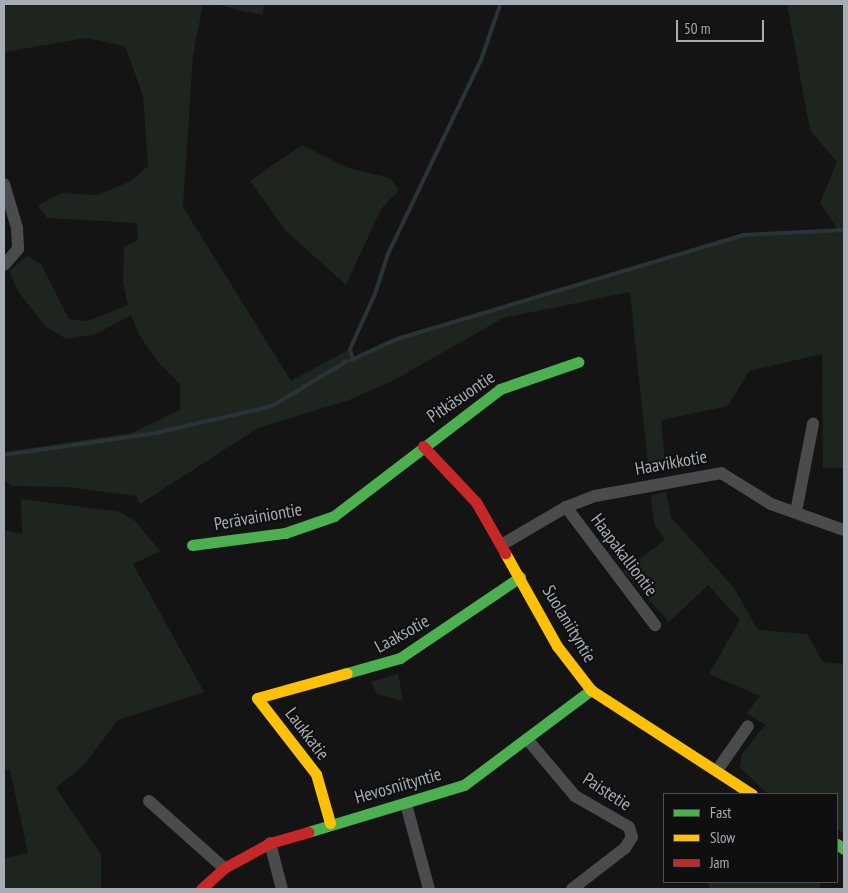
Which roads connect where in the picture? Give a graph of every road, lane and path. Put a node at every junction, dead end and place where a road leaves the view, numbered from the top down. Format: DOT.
graph roads {
  1 [pos="4,184"];
  2 [pos="4,266"];
  3 [pos="578,362"];
  4 [pos="812,424"];
  5 [pos="423,446"];
  6 [pos="566,507"];
  7 [pos="796,512"];
  8 [pos="844,530"];
  9 [pos="503,544"];
  10 [pos="192,545"];
  11 [pos="520,577"];
  12 [pos="655,625"];
  13 [pos="591,690"];
  14 [pos="257,698"];
  15 [pos="748,726"];
  16 [pos="527,739"];
  17 [pos="718,769"];
  18 [pos="751,793"];
  19 [pos="149,801"];
  20 [pos="406,804"];
  21 [pos="330,823"];
  22 [pos="270,843"];
  23 [pos="224,868"];
  24 [pos="201,889"];
  25 [pos="282,889"];
  26 [pos="428,889"];
  27 [pos="572,889"];
  1 -- 2 [label="street"];
  3 -- 5 [label="street, Pitkäsuontie"];
  4 -- 7 [label="street"];
  5 -- 9 [label="street, Suolaniityntie"];
  5 -- 10 [label="street, Perävainiontie"];
  6 -- 7 [label="street, Haavikkotie"];
  6 -- 9 [label="street, Haavikkotie"];
  6 -- 12 [label="street, Haapakalliontie"];
  7 -- 8 [label="street, Haavikkotie"];
  9 -- 11 [label="street, Suolaniityntie"];
  11 -- 13 [label="street, Suolaniityntie"];
  11 -- 14 [label="street, Laaksotie"];
  13 -- 16 [label="street, Hevosniityntie"];
  13 -- 17 [label="street, Suolaniityntie"];
  14 -- 21 [label="street, Laukkatie"];
  15 -- 17 [label="street"];
  16 -- 20 [label="street, Hevosniityntie"];
  16 -- 27 [label="street, Paistetie"];
  17 -- 18 [label="street, Suolaniityntie"];
  19 -- 23 [label="street"];
  20 -- 21 [label="street, Hevosniityntie"];
  20 -- 26 [label="street"];
  21 -- 22 [label="street, Hevosniityntie"];
  22 -- 23 [label="street, Hevosniityntie"];
  22 -- 25 [label="street"];
  23 -- 24 [label="street, Hevosniityntie"];
}
